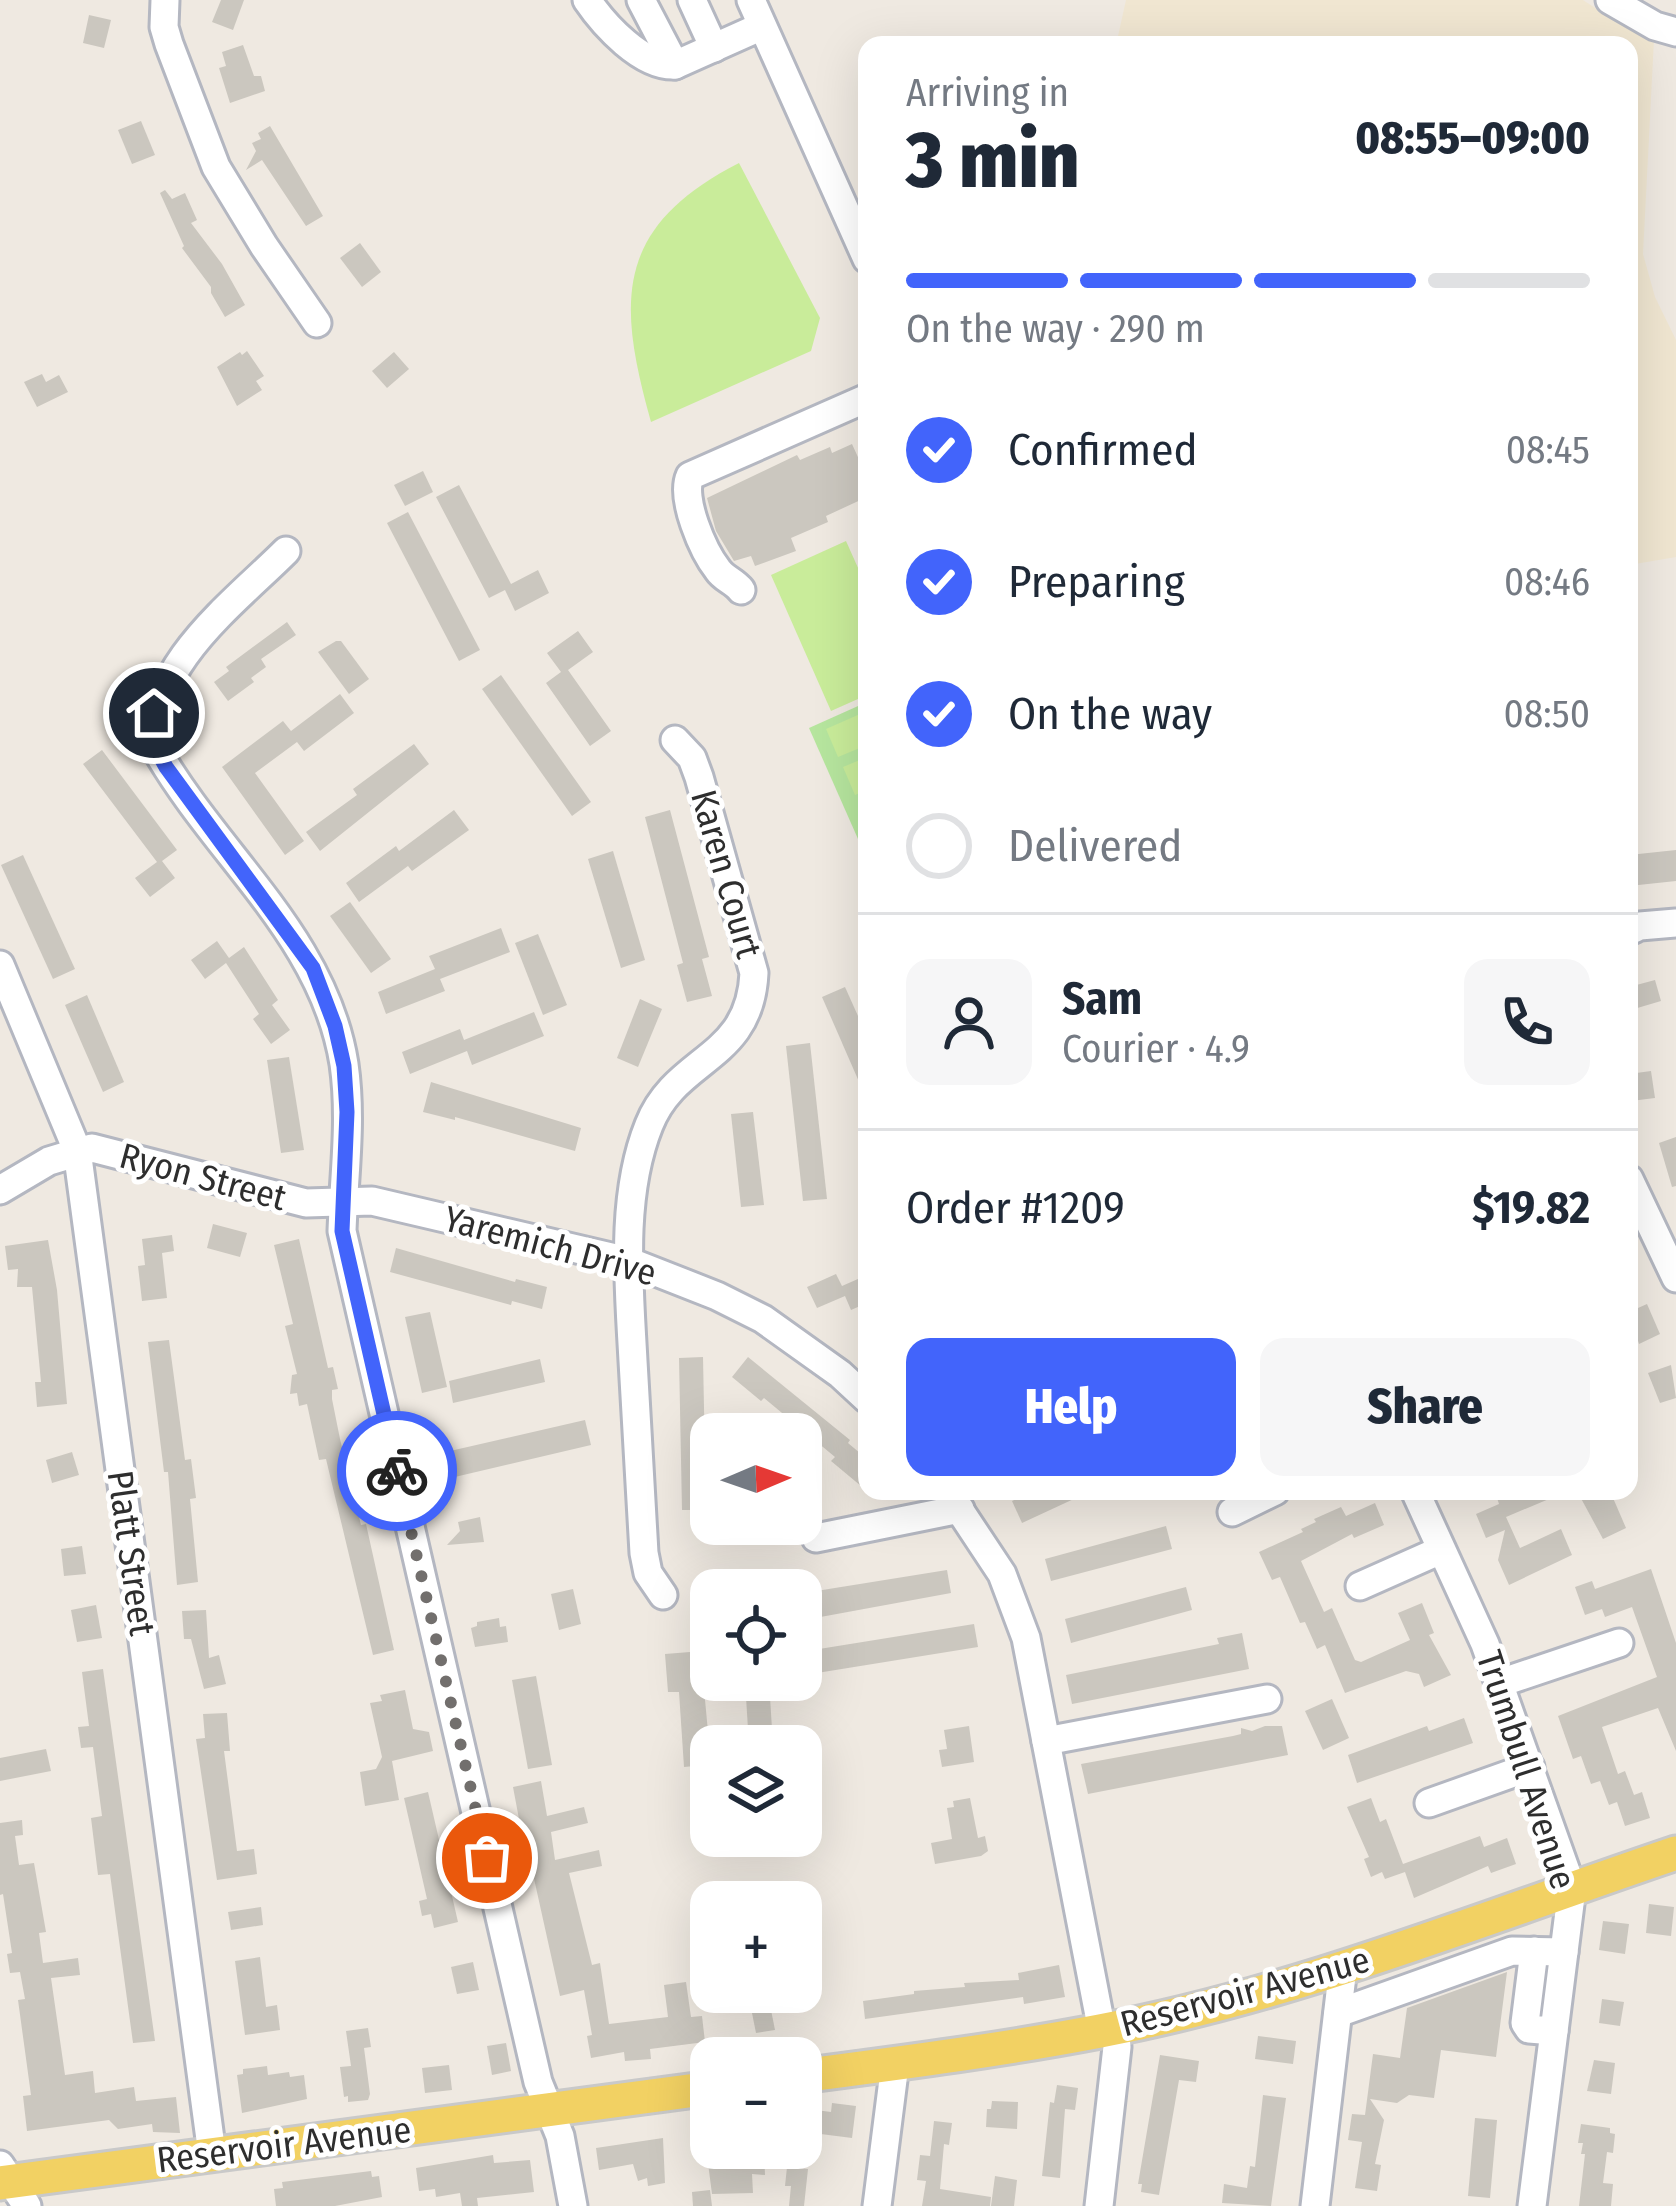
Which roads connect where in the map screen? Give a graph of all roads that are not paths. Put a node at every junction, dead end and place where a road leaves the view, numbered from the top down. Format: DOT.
graph roads {
  1 [pos="165,0"];
  2 [pos="587,0"];
  3 [pos="641,0"];
  4 [pos="692,0"];
  5 [pos="751,0"];
  6 [pos="1610,0"];
  7 [pos="762,26"];
  8 [pos="1676,32"];
  9 [pos="714,48"];
  10 [pos="675,65"];
  11 [pos="856,206"];
  12 [pos="317,323"];
  13 [pos="858,402"];
  14 [pos="286,551"];
  15 [pos="740,590"];
  16 [pos="675,740"];
  17 [pos="1676,923"];
  18 [pos="1638,929"];
  19 [pos="0,965"];
  20 [pos="77,1150"];
  21 [pos="0,1190"];
  22 [pos="1638,1198"];
  23 [pos="343,1203"];
  24 [pos="628,1261"];
  25 [pos="1676,1278"];
  26 [pos="858,1391"];
  27 [pos="953,1500"];
  28 [pos="1257,1500"];
  29 [pos="1418,1500"];
  30 [pos="1232,1512"];
  31 [pos="822,1536"];
  32 [pos="1441,1550"];
  33 [pos="1360,1586"];
  34 [pos="663,1595"];
  35 [pos="1618,1643"];
  36 [pos="1500,1683"];
  37 [pos="1267,1699"];
  38 [pos="1046,1741"];
  39 [pos="1530,1767"];
  40 [pos="1430,1803"];
  41 [pos="1676,1853"];
  42 [pos="1572,1888"];
  43 [pos="1534,1951"];
  44 [pos="1564,1952"];
  45 [pos="1343,1967"];
  46 [pos="1338,2013"];
  47 [pos="1108,2030"];
  48 [pos="1554,2031"];
  49 [pos="895,2064"];
  50 [pos="822,2073"];
  51 [pos="690,2091"];
  52 [pos="548,2110"];
  53 [pos="212,2154"];
  54 [pos="9,2184"];
  55 [pos="573,2206"];
  56 [pos="877,2206"];
  57 [pos="1099,2206"];
  58 [pos="1315,2206"];
  59 [pos="1532,2206"];
  1 -- 12 [label="street"];
  2 -- 10 [label="street"];
  3 -- 10 [label="street"];
  4 -- 9 [label="street"];
  5 -- 7 [label="street"];
  6 -- 8 [label="street"];
  7 -- 9 [label="street"];
  7 -- 11 [label="street"];
  9 -- 10 [label="street"];
  13 -- 15 [label="street"];
  14 -- 23 [label="street"];
  16 -- 24 [label="street, Karen Court"];
  17 -- 18 [label="street"];
  19 -- 20 [label="street, Platt Street"];
  20 -- 21 [label="street, Ryon Street"];
  20 -- 23 [label="street, Ryon Street"];
  20 -- 53 [label="street, Platt Street"];
  22 -- 25 [label="street"];
  23 -- 24 [label="street, Yaremich Drive"];
  23 -- 52 [label="street"];
  24 -- 26 [label="street, Yaremich Drive"];
  24 -- 34 [label="street, Karen Court"];
  27 -- 31 [label="street"];
  27 -- 38 [label="street"];
  28 -- 30 [label="street"];
  29 -- 32 [label="street, Trumbull Avenue"];
  32 -- 33 [label="street"];
  32 -- 36 [label="street, Trumbull Avenue"];
  35 -- 36 [label="street"];
  36 -- 39 [label="street, Trumbull Avenue"];
  37 -- 38 [label="street"];
  38 -- 47 [label="street"];
  39 -- 40 [label="street"];
  39 -- 42 [label="street, Trumbull Avenue"];
  41 -- 42 [label="main road, Reservoir Avenue"];
  42 -- 44 [label="street, Trumbull Avenue"];
  42 -- 45 [label="main road, Reservoir Avenue"];
  43 -- 44 [label="street"];
  43 -- 46 [label="street"];
  43 -- 48 [label="street"];
  44 -- 48 [label="street, Trumbull Avenue"];
  45 -- 46 [label="street"];
  45 -- 47 [label="main road, Reservoir Avenue"];
  46 -- 58 [label="street"];
  47 -- 49 [label="main road, Reservoir Avenue"];
  47 -- 57 [label="street"];
  48 -- 59 [label="street, Trumbull Avenue"];
  49 -- 50 [label="main road, Reservoir Avenue"];
  49 -- 56 [label="street"];
  51 -- 52 [label="main road, Reservoir Avenue"];
  52 -- 53 [label="main road, Reservoir Avenue"];
  52 -- 55 [label="street"];
  53 -- 54 [label="main road, Reservoir Avenue"];
}
